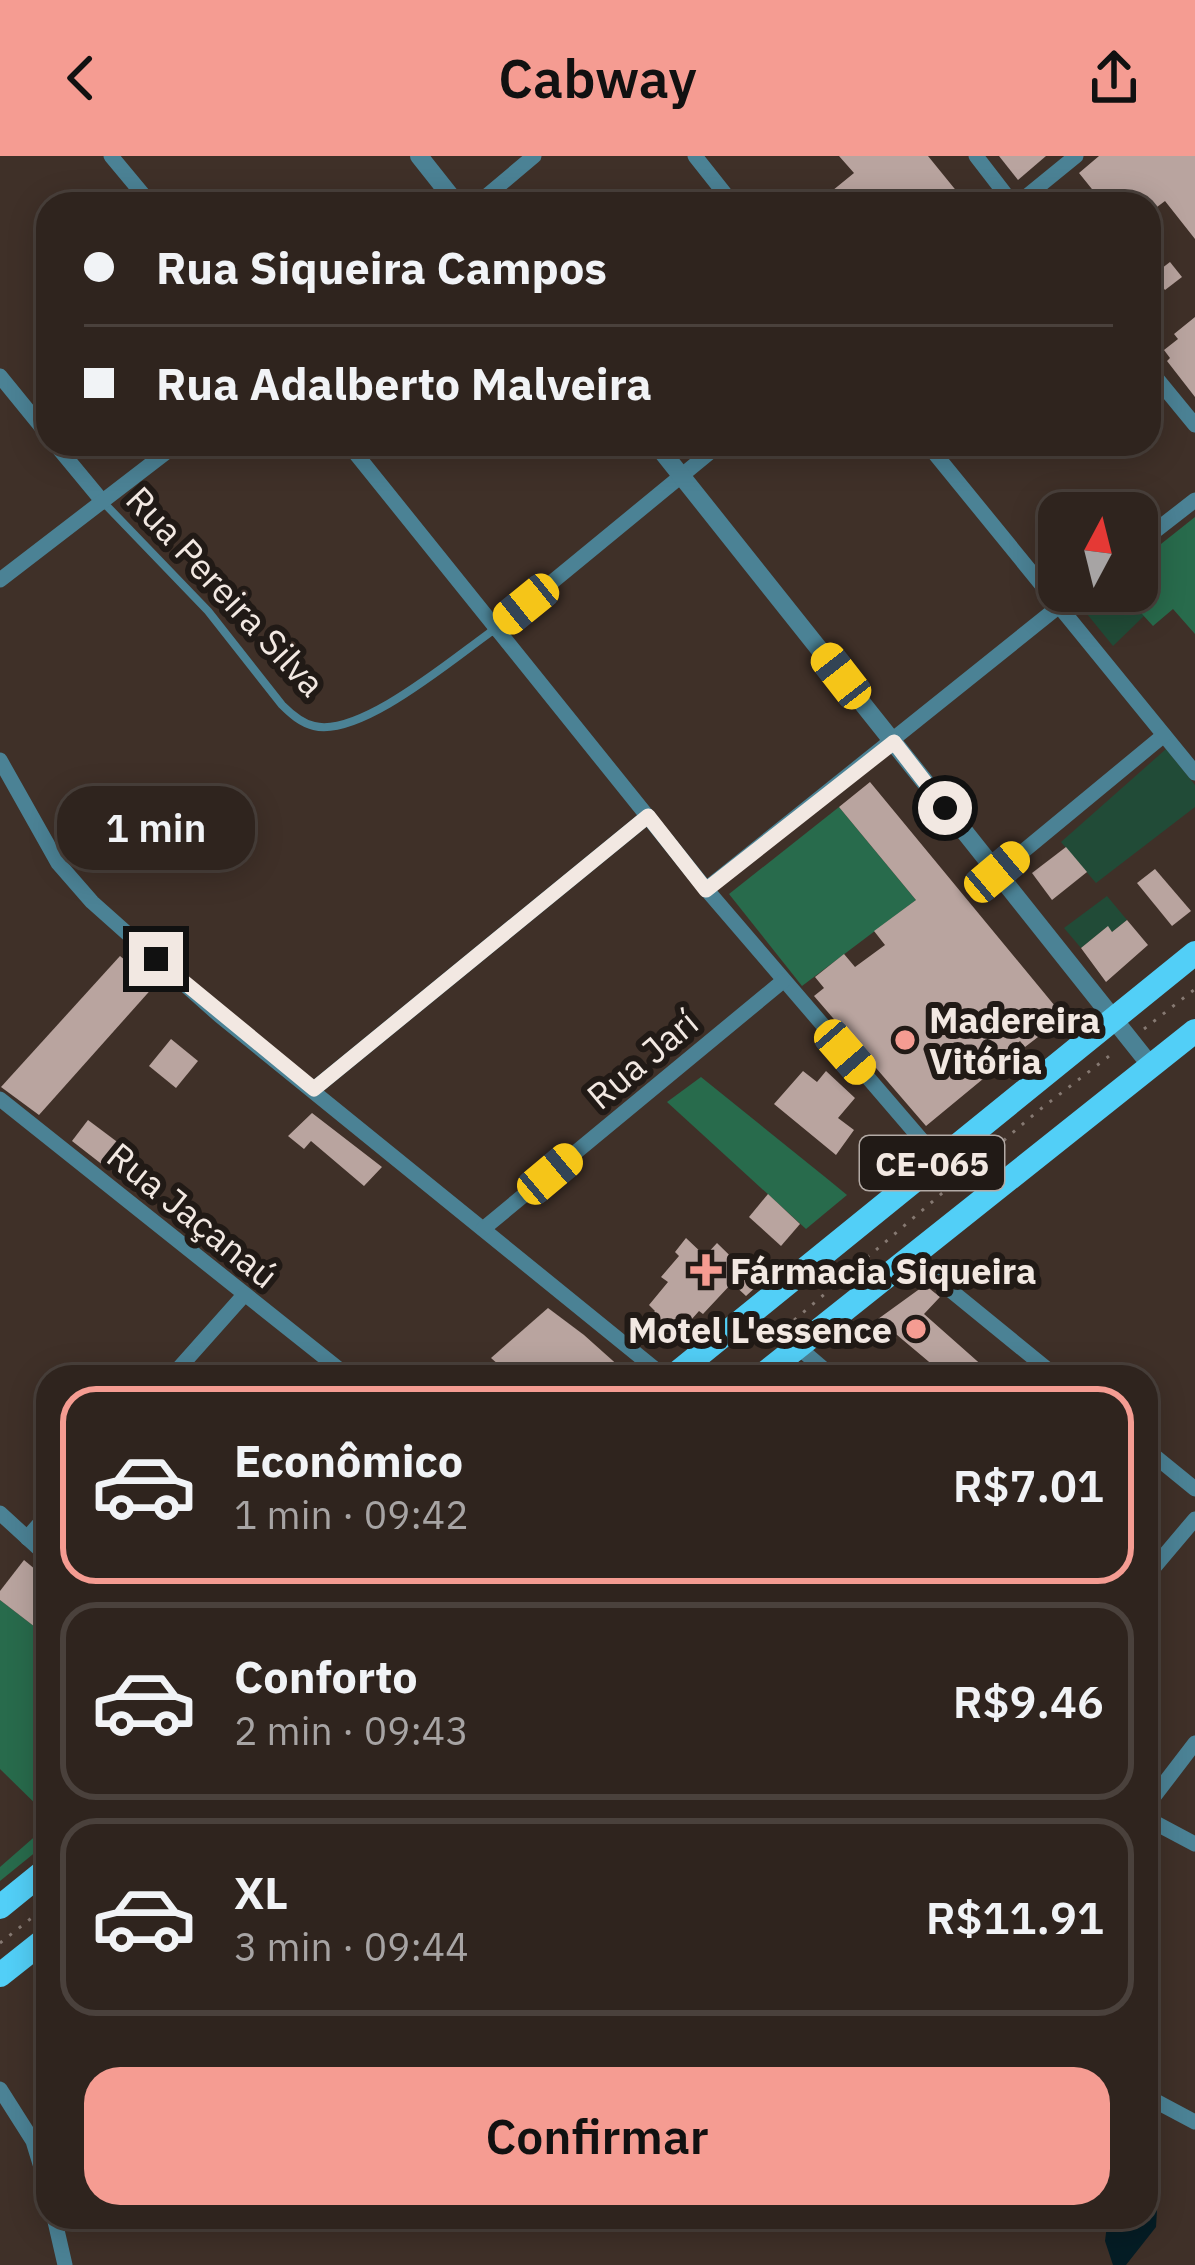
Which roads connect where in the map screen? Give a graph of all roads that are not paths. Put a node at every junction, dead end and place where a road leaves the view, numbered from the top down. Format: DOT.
graph roads {
  1 [pos="111,156"];
  2 [pos="419,156"];
  3 [pos="534,156"];
  4 [pos="695,156"];
  5 [pos="976,156"];
  6 [pos="1076,156"];
  7 [pos="141,192"];
  8 [pos="448,192"];
  9 [pos="491,192"];
  10 [pos="724,192"];
  11 [pos="1005,192"];
  12 [pos="1030,192"];
  13 [pos="0,376"];
  14 [pos="1161,384"];
  15 [pos="36,420"];
  16 [pos="1195,425"];
  17 [pos="65,456"];
  18 [pos="162,456"];
  19 [pos="358,456"];
  20 [pos="666,456"];
  21 [pos="706,456"];
  22 [pos="937,456"];
  23 [pos="682,476"];
  24 [pos="1195,500"];
  25 [pos="103,502"];
  26 [pos="1158,529"];
  27 [pos="1038,578"];
  28 [pos="0,580"];
  29 [pos="1052,612"];
  30 [pos="1066,612"];
  31 [pos="495,629"];
  32 [pos="1164,734"];
  33 [pos="894,742"];
  34 [pos="0,760"];
  35 [pos="1195,773"];
  36 [pos="648,816"];
  37 [pos="997,872"];
  38 [pos="706,890"];
  39 [pos="1195,953"];
  40 [pos="783,980"];
  41 [pos="1113,1018"];
  42 [pos="1195,1031"];
  43 [pos="1151,1066"];
  44 [pos="314,1089"];
  45 [pos="0,1100"];
  46 [pos="938,1158"];
  47 [pos="483,1229"];
  48 [pos="911,1258"];
  49 [pos="244,1295"];
  50 [pos="788,1340"];
  51 [pos="182,1365"];
  52 [pos="334,1365"];
  53 [pos="653,1365"];
  54 [pos="683,1365"];
  55 [pos="758,1365"];
  56 [pos="818,1365"];
  57 [pos="1042,1365"];
  58 [pos="1158,1459"];
  59 [pos="1195,1489"];
  60 [pos="0,1513"];
  61 [pos="1195,1520"];
  62 [pos="36,1528"];
  63 [pos="27,1538"];
  64 [pos="36,1546"];
  65 [pos="1158,1563"];
  66 [pos="1195,1743"];
  67 [pos="1158,1791"];
  68 [pos="1158,1824"];
  69 [pos="1195,1844"];
  70 [pos="36,1878"];
  71 [pos="0,1907"];
  72 [pos="36,1946"];
  73 [pos="0,1975"];
  74 [pos="0,2090"];
  75 [pos="1158,2102"];
  76 [pos="1195,2122"];
  77 [pos="36,2151"];
  78 [pos="57,2229"];
  79 [pos="65,2265"];
  1 -- 7 [label="street"];
  2 -- 8 [label="street"];
  3 -- 9 [label="street"];
  4 -- 10 [label="street"];
  5 -- 11 [label="street"];
  6 -- 12 [label="street"];
  13 -- 15 [label="street"];
  14 -- 16 [label="street"];
  17 -- 25 [label="street, Rua Pereira Silva"];
  18 -- 25 [label="street"];
  19 -- 31 [label="street"];
  20 -- 23 [label="street"];
  21 -- 23 [label="street"];
  22 -- 27 [label="street"];
  23 -- 31 [label="street"];
  23 -- 33 [label="street"];
  24 -- 26 [label="street"];
  25 -- 28 [label="street"];
  25 -- 31 [label="lane, Rua Pereira Silva"];
  29 -- 33 [label="street"];
  30 -- 32 [label="street"];
  31 -- 36 [label="street"];
  32 -- 35 [label="street"];
  32 -- 37 [label="street"];
  33 -- 37 [label="street"];
  33 -- 38 [label="street"];
  34 -- 44 [label="street"];
  36 -- 38 [label="street"];
  36 -- 44 [label="street"];
  37 -- 41 [label="street"];
  38 -- 40 [label="street"];
  39 -- 41 [label="main road, CE-065"];
  40 -- 46 [label="street"];
  40 -- 47 [label="street, Rua Jarí"];
  41 -- 43 [label="street"];
  41 -- 46 [label="main road, CE-065"];
  42 -- 43 [label="main road, CE-065"];
  43 -- 48 [label="main road, CE-065"];
  44 -- 47 [label="street"];
  45 -- 49 [label="street, Rua Jaçanaú"];
  46 -- 54 [label="main road, CE-065"];
  47 -- 53 [label="street"];
  48 -- 50 [label="main road, CE-065"];
  48 -- 57 [label="street"];
  49 -- 51 [label="street"];
  49 -- 52 [label="street, Rua Jaçanaú"];
  50 -- 55 [label="main road, CE-065"];
  50 -- 56 [label="street"];
  58 -- 59 [label="street"];
  60 -- 63 [label="street"];
  61 -- 65 [label="street"];
  62 -- 63 [label="street"];
  63 -- 64 [label="street"];
  66 -- 67 [label="street"];
  68 -- 69 [label="street"];
  70 -- 71 [label="main road"];
  72 -- 73 [label="main road"];
  74 -- 77 [label="street"];
  75 -- 76 [label="street"];
  78 -- 79 [label="street"];
}
